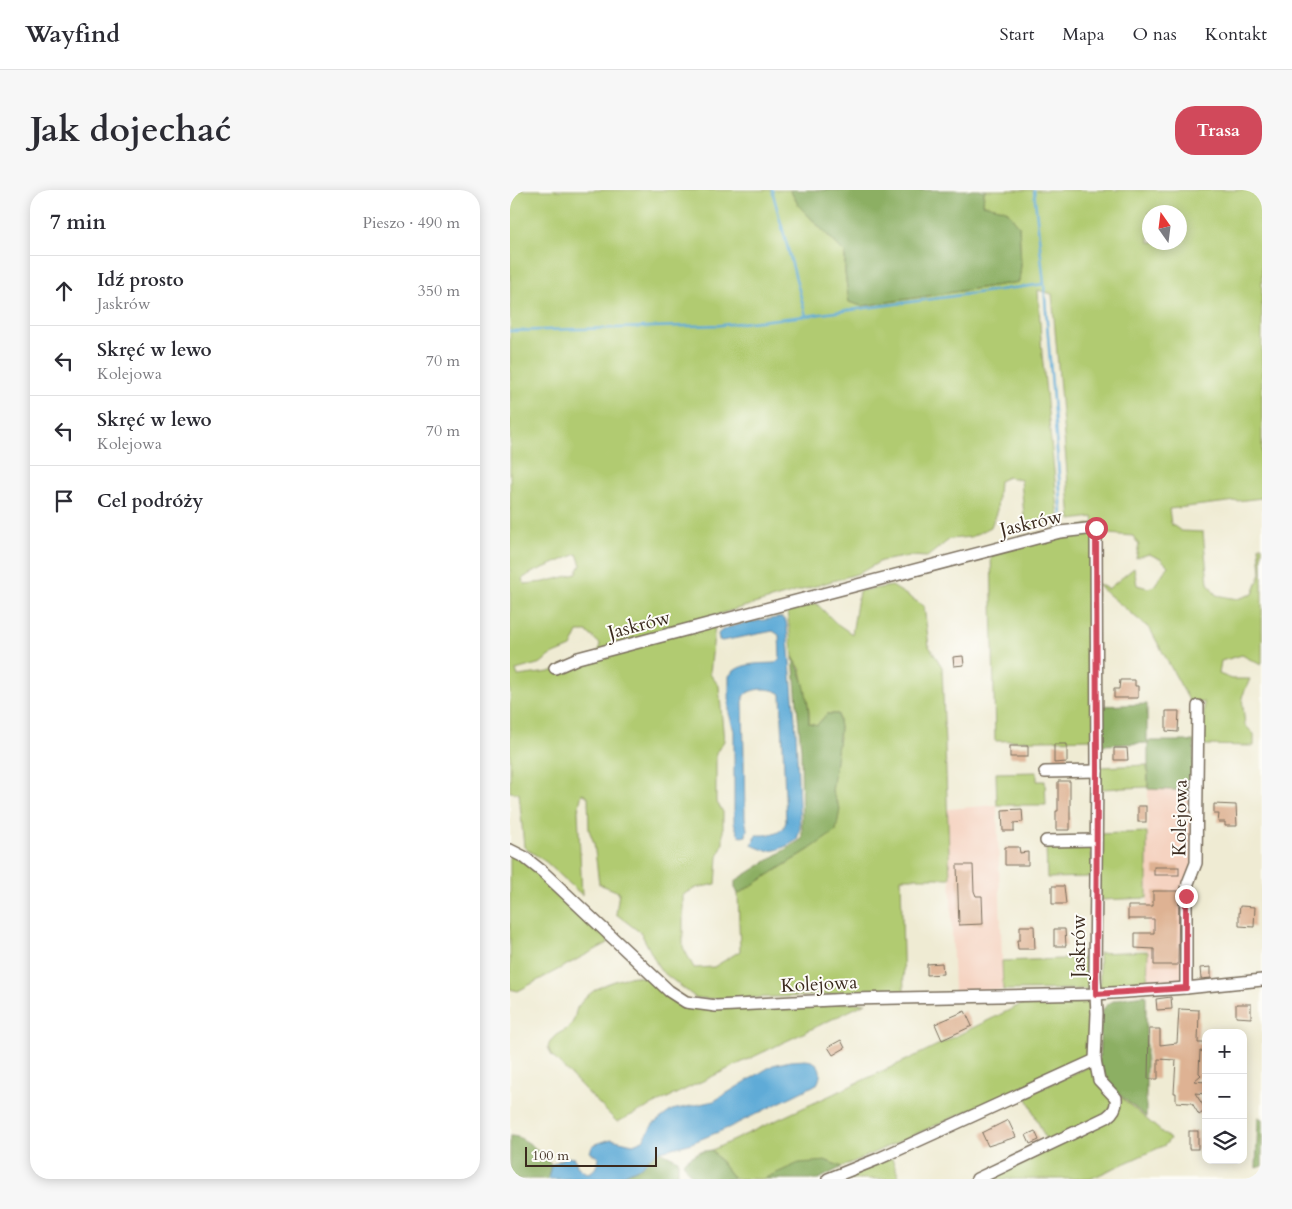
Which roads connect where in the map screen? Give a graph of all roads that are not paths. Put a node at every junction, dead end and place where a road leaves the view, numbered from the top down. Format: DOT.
graph roads {
  1 [pos="555,668"];
  2 [pos="1198,706"];
  3 [pos="1097,771"];
  4 [pos="1045,772"];
  5 [pos="1096,840"];
  6 [pos="1046,841"];
  7 [pos="510,850"];
  8 [pos="1262,980"];
  9 [pos="1186,988"];
  10 [pos="1096,994"];
  11 [pos="1095,1060"];
  12 [pos="828,1179"];
  13 [pos="977,1179"];
  1 -- 3 [label="street, Jaskrów"];
  2 -- 9 [label="street, Kolejowa"];
  3 -- 4 [label="street"];
  3 -- 5 [label="street, Jaskrów"];
  5 -- 6 [label="street"];
  5 -- 10 [label="street, Jaskrów"];
  7 -- 10 [label="street, Kolejowa"];
  8 -- 9 [label="street, Kolejowa"];
  9 -- 10 [label="street, Kolejowa"];
  10 -- 11 [label="street, Jaskrów"];
  11 -- 12 [label="street"];
  11 -- 13 [label="street, Jaskrów"];
}
